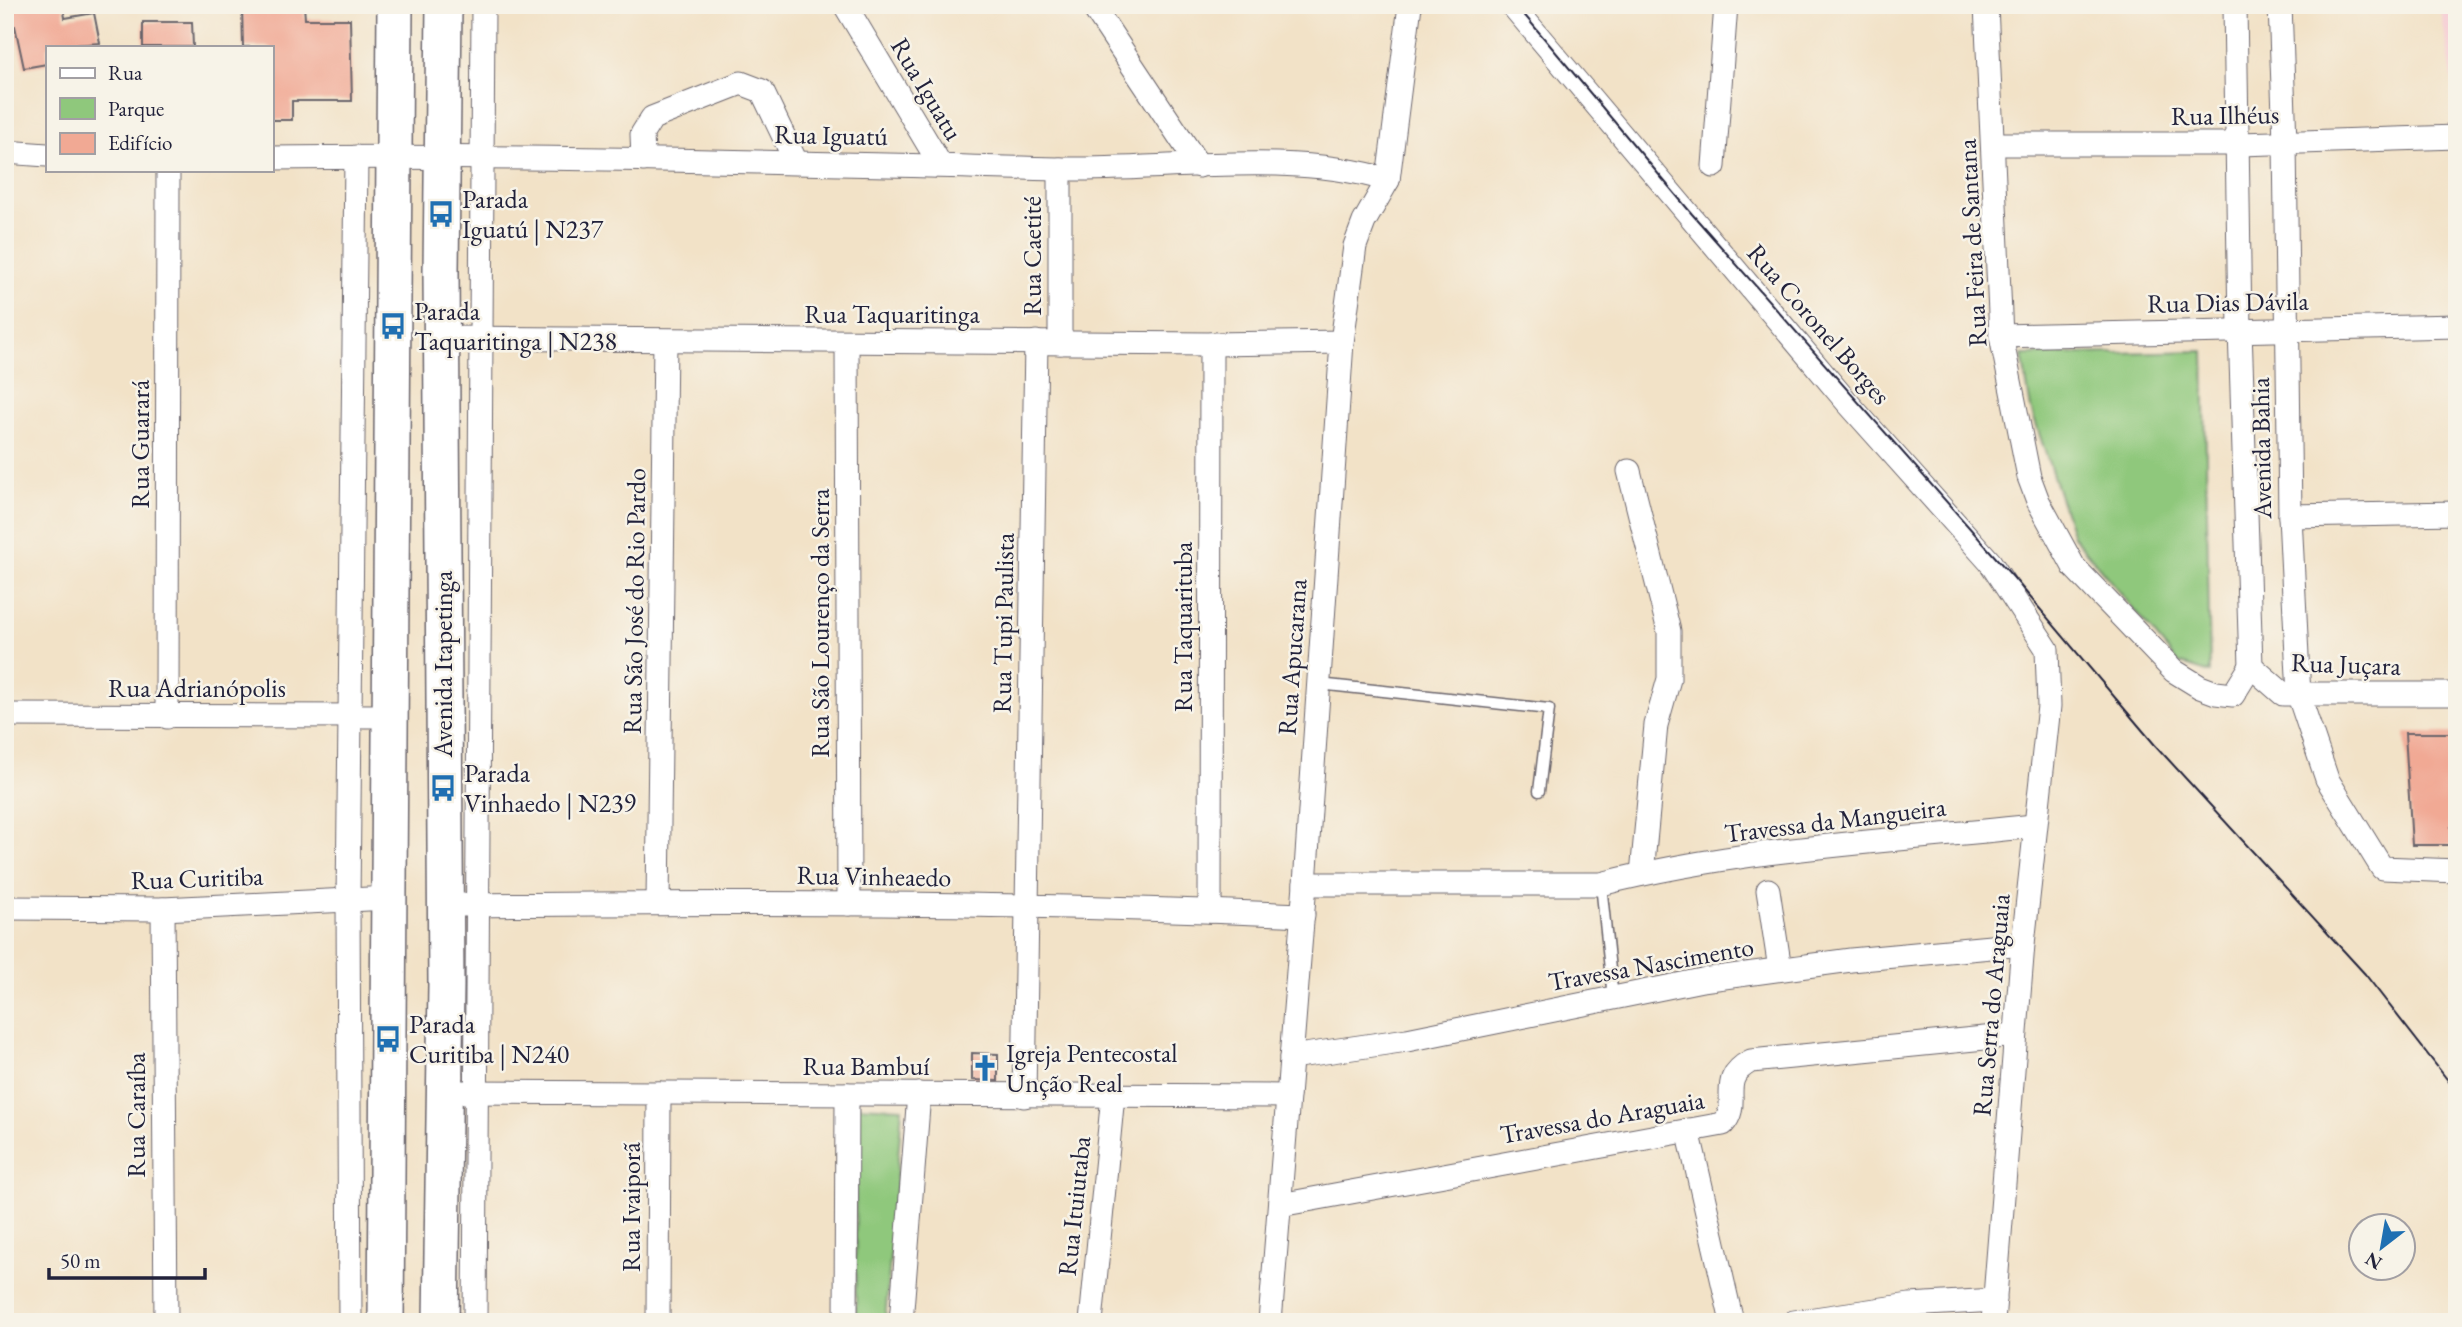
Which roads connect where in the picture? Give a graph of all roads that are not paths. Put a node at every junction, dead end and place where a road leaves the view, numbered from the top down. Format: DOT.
graph roads {
  1 [pos="395,5"];
  2 [pos="444,5"];
  3 [pos="483,5"];
  4 [pos="845,5"];
  5 [pos="1092,5"];
  6 [pos="1410,5"];
  7 [pos="1512,5"];
  8 [pos="1726,5"];
  9 [pos="1986,5"];
  10 [pos="2235,5"];
  11 [pos="2280,5"];
  12 [pos="2457,137"];
  13 [pos="2285,142"];
  14 [pos="1995,144"];
  15 [pos="2240,144"];
  16 [pos="5,152"];
  17 [pos="46,155"];
  18 [pos="393,155"];
  19 [pos="441,156"];
  20 [pos="356,157"];
  21 [pos="273,158"];
  22 [pos="484,158"];
  23 [pos="643,160"];
  24 [pos="796,162"];
  25 [pos="940,164"];
  26 [pos="1199,166"];
  27 [pos="1714,166"];
  28 [pos="1060,169"];
  29 [pos="168,172"];
  30 [pos="1388,180"];
  31 [pos="2457,326"];
  32 [pos="2240,329"];
  33 [pos="2287,329"];
  34 [pos="2001,336"];
  35 [pos="441,338"];
  36 [pos="480,338"];
  37 [pos="665,341"];
  38 [pos="847,342"];
  39 [pos="1036,342"];
  40 [pos="1342,342"];
  41 [pos="1060,343"];
  42 [pos="1211,344"];
  43 [pos="442,426"];
  44 [pos="392,427"];
  45 [pos="1629,471"];
  46 [pos="2457,513"];
  47 [pos="391,514"];
  48 [pos="442,515"];
  49 [pos="2290,516"];
  50 [pos="2251,666"];
  51 [pos="1319,684"];
  52 [pos="2049,694"];
  53 [pos="2457,694"];
  54 [pos="2299,696"];
  55 [pos="351,714"];
  56 [pos="5,715"];
  57 [pos="390,716"];
  58 [pos="167,718"];
  59 [pos="1539,791"];
  60 [pos="2035,826"];
  61 [pos="2457,871"];
  62 [pos="1642,874"];
  63 [pos="1305,884"];
  64 [pos="1601,884"];
  65 [pos="1768,890"];
  66 [pos="389,898"];
  67 [pos="348,901"];
  68 [pos="658,903"];
  69 [pos="849,904"];
  70 [pos="461,905"];
  71 [pos="1025,906"];
  72 [pos="5,908"];
  73 [pos="163,909"];
  74 [pos="1210,911"];
  75 [pos="1303,915"];
  76 [pos="2023,944"];
  77 [pos="1780,969"];
  78 [pos="1613,998"];
  79 [pos="2015,1035"];
  80 [pos="1292,1057"];
  81 [pos="460,1092"];
  82 [pos="659,1093"];
  83 [pos="847,1094"];
  84 [pos="919,1094"];
  85 [pos="1114,1095"];
  86 [pos="1024,1096"];
  87 [pos="1288,1097"];
  88 [pos="1688,1130"];
  89 [pos="1280,1205"];
  90 [pos="386,1307"];
  91 [pos="441,1309"];
  92 [pos="1994,1311"];
  93 [pos="166,1322"];
  94 [pos="350,1322"];
  95 [pos="475,1322"];
  96 [pos="658,1322"];
  97 [pos="846,1322"];
  98 [pos="901,1322"];
  99 [pos="1091,1322"];
  100 [pos="1270,1322"];
  101 [pos="1731,1322"];
  102 [pos="1794,1322"];
  1 -- 18 [label="main road, Avenida Itapetinga"];
  2 -- 19 [label="main road, Avenida Itapetinga"];
  3 -- 22 [label="street, Avenida Itapetinga"];
  4 -- 25 [label="street, Rua Iguatu"];
  5 -- 26 [label="street"];
  6 -- 30 [label="street, Rua Apucarana"];
  7 -- 52 [label="street, Rua Coronel Borges"];
  8 -- 27 [label="street"];
  9 -- 14 [label="street, Rua Feira de Santana"];
  10 -- 15 [label="street, Avenida Bahia"];
  11 -- 13 [label="street, Avenida Bahia"];
  12 -- 13 [label="street, Rua Ilhéus"];
  13 -- 15 [label="street, Rua Ilhéus"];
  13 -- 33 [label="street, Avenida Bahia"];
  14 -- 15 [label="street, Rua Ilhéus"];
  14 -- 34 [label="street, Rua Feira de Santana"];
  15 -- 32 [label="street, Avenida Bahia"];
  16 -- 17 [label="street"];
  18 -- 19 [label="street, Rua Iguatú"];
  18 -- 20 [label="street, Rua Iguatú"];
  18 -- 44 [label="main road, Avenida Itapetinga"];
  19 -- 22 [label="street, Rua Iguatú"];
  19 -- 35 [label="main road, Avenida Itapetinga"];
  20 -- 21 [label="street, Rua Iguatú"];
  20 -- 55 [label="street"];
  22 -- 23 [label="street, Rua Iguatú"];
  22 -- 36 [label="street, Avenida Itapetinga"];
  23 -- 24 [label="street, Rua Iguatú"];
  23 -- 24 [label="street"];
  24 -- 25 [label="street, Rua Iguatú"];
  25 -- 28 [label="street, Rua Iguatú"];
  26 -- 28 [label="street, Rua Iguatú"];
  26 -- 30 [label="street, Rua Iguatú"];
  28 -- 41 [label="street, Rua Caetité"];
  29 -- 58 [label="street, Rua Guarará"];
  30 -- 40 [label="street, Rua Apucarana"];
  31 -- 33 [label="street, Rua Dias Dávila"];
  32 -- 33 [label="street, Rua Dias Dávila"];
  32 -- 34 [label="street, Rua Dias Dávila"];
  32 -- 50 [label="street, Avenida Bahia"];
  33 -- 49 [label="street, Avenida Bahia"];
  34 -- 50 [label="street, Rua Feira de Santana"];
  35 -- 36 [label="street, Rua Taquaritinga"];
  35 -- 43 [label="main road, Avenida Itapetinga"];
  36 -- 37 [label="street, Rua Taquaritinga"];
  36 -- 70 [label="street, Avenida Itapetinga"];
  37 -- 38 [label="street, Rua Taquaritinga"];
  37 -- 68 [label="street, Rua São José do Rio Pardo"];
  38 -- 39 [label="street, Rua Taquaritinga"];
  38 -- 69 [label="street, Rua São Lourenço da Serra"];
  39 -- 41 [label="street, Rua Taquaritinga"];
  39 -- 71 [label="street, Rua Tupi Paulista"];
  40 -- 42 [label="street, Rua Taquaritinga"];
  40 -- 51 [label="street, Rua Apucarana"];
  41 -- 42 [label="street, Rua Taquaritinga"];
  42 -- 74 [label="street, Rua Taquarituba"];
  43 -- 44 [label="main road"];
  43 -- 48 [label="main road, Avenida Itapetinga"];
  44 -- 47 [label="main road, Avenida Itapetinga"];
  45 -- 62 [label="street"];
  46 -- 49 [label="street"];
  47 -- 48 [label="main road"];
  47 -- 57 [label="main road, Avenida Itapetinga"];
  48 -- 70 [label="main road, Avenida Itapetinga"];
  49 -- 54 [label="street, Avenida Bahia"];
  50 -- 54 [label="street, Rua Juçara"];
  51 -- 59 [label="lane"];
  51 -- 63 [label="street, Rua Apucarana"];
  52 -- 60 [label="street, Rua Serra do Araguaia"];
  53 -- 54 [label="street, Rua Juçara"];
  54 -- 61 [label="street, Avenida Bahia"];
  55 -- 57 [label="street, Rua Adrianópolis"];
  55 -- 58 [label="street, Rua Adrianópolis"];
  55 -- 67 [label="street"];
  56 -- 58 [label="street, Rua Adrianópolis"];
  57 -- 66 [label="main road, Avenida Itapetinga"];
  60 -- 62 [label="street, Travessa da Mangueira"];
  60 -- 76 [label="street, Rua Serra do Araguaia"];
  62 -- 64 [label="street, Travessa da Mangueira"];
  63 -- 64 [label="street, Travessa da Mangueira"];
  63 -- 75 [label="street, Rua Apucarana"];
  64 -- 78 [label="lane"];
  65 -- 77 [label="street"];
  66 -- 67 [label="street, Rua Curitiba"];
  66 -- 90 [label="main road, Avenida Itapetinga"];
  67 -- 73 [label="street, Rua Curitiba"];
  67 -- 94 [label="street"];
  68 -- 69 [label="street, Rua Vinheaedo"];
  68 -- 70 [label="street, Rua Vinheaedo"];
  69 -- 71 [label="street, Rua Vinheaedo"];
  70 -- 81 [label="main road, Avenida Itapetinga"];
  71 -- 74 [label="street, Rua Vinheaedo"];
  71 -- 86 [label="street, Rua Tupi Paulista"];
  72 -- 73 [label="street, Rua Curitiba"];
  73 -- 93 [label="street, Rua Caraíba"];
  74 -- 75 [label="street, Rua Vinheaedo"];
  75 -- 80 [label="street, Rua Apucarana"];
  76 -- 77 [label="street, Travessa Nascimento"];
  76 -- 79 [label="street, Rua Serra do Araguaia"];
  77 -- 78 [label="street, Travessa Nascimento"];
  78 -- 80 [label="street, Travessa Nascimento"];
  79 -- 88 [label="street, Travessa do Araguaia"];
  79 -- 92 [label="street, Rua Serra do Araguaia"];
  80 -- 87 [label="street, Rua Apucarana"];
  81 -- 82 [label="street, Rua Bambuí"];
  81 -- 91 [label="main road, Avenida Itapetinga"];
  81 -- 95 [label="street, Avenida Itapetinga"];
  82 -- 83 [label="street, Rua Bambuí"];
  82 -- 96 [label="street, Rua Ivaiporã"];
  83 -- 84 [label="street, Rua Bambuí"];
  83 -- 97 [label="street"];
  84 -- 86 [label="street, Rua Bambuí"];
  84 -- 98 [label="street"];
  85 -- 86 [label="street, Rua Bambuí"];
  85 -- 87 [label="street, Rua Bambuí"];
  85 -- 99 [label="street, Rua Ituiutaba"];
  87 -- 89 [label="street, Rua Apucarana"];
  88 -- 89 [label="street, Travessa do Araguaia"];
  88 -- 101 [label="street"];
  89 -- 100 [label="street, Rua Apucarana"];
  90 -- 91 [label="main road"];
  92 -- 102 [label="street"];
}
